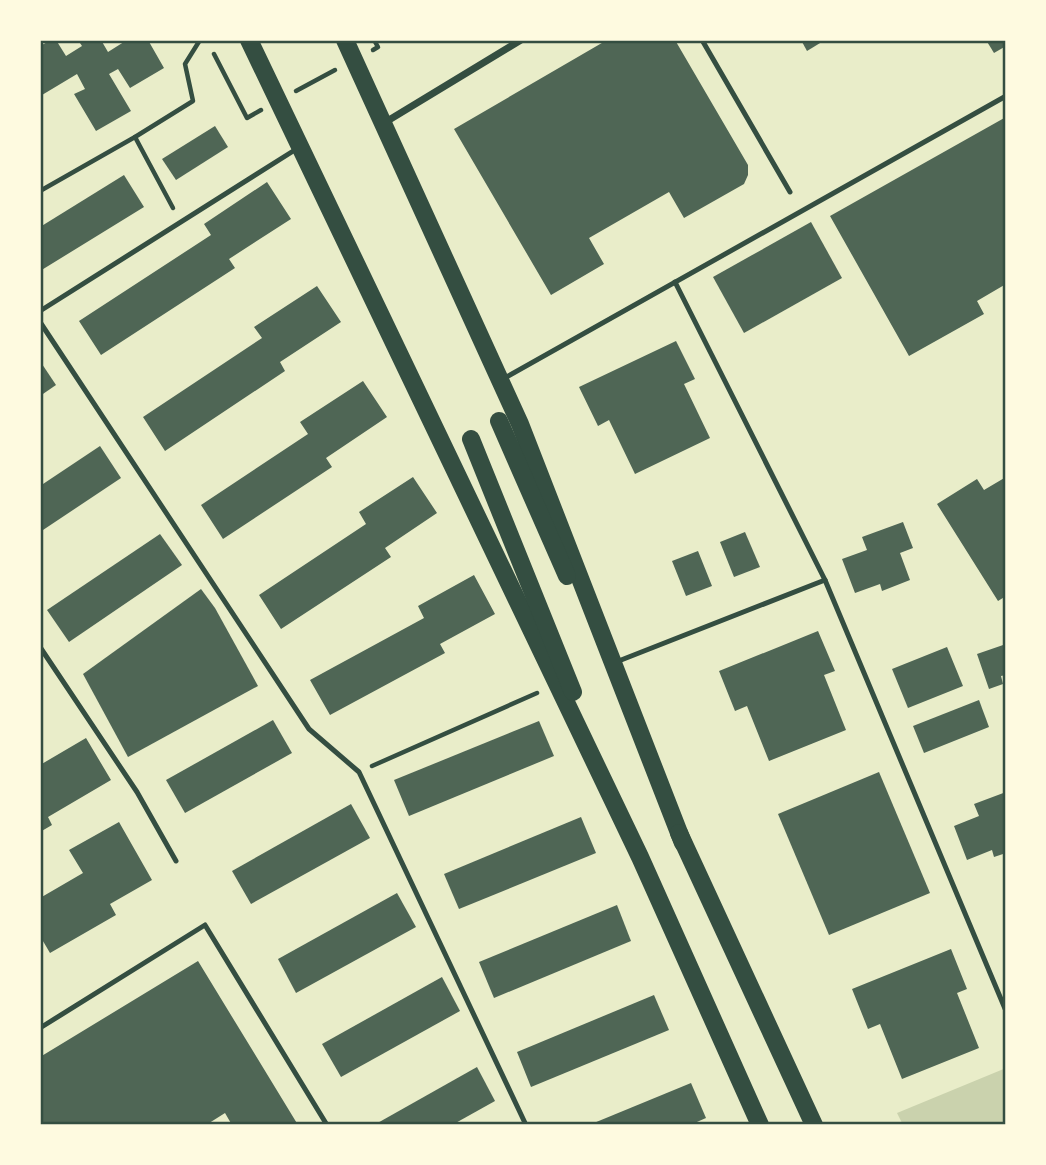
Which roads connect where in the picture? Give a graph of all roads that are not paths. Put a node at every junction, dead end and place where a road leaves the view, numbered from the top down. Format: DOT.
graph roads {
  1 [pos="249,40"];
  2 [pos="345,40"];
  3 [pos="521,40"];
  4 [pos="702,40"];
  5 [pos="1006,96"];
  6 [pos="384,123"];
  7 [pos="300,147"];
  8 [pos="790,192"];
  9 [pos="675,282"];
  10 [pos="40,311"];
  11 [pos="40,322"];
  12 [pos="500,380"];
  13 [pos="499,421"];
  14 [pos="471,439"];
  15 [pos="825,580"];
  16 [pos="40,647"];
  17 [pos="613,663"];
  18 [pos="683,843"];
  19 [pos="640,857"];
  20 [pos="176,861"];
  21 [pos="1006,1012"];
  22 [pos="40,1028"];
  23 [pos="327,1125"];
  24 [pos="526,1125"];
  25 [pos="760,1125"];
  26 [pos="814,1125"];
  1 -- 7 [label="main road"];
  2 -- 6 [label="main road"];
  3 -- 6 [label="street"];
  4 -- 8 [label="lane"];
  5 -- 9 [label="lane"];
  6 -- 12 [label="main road"];
  7 -- 10 [label="lane"];
  7 -- 19 [label="main road"];
  9 -- 12 [label="lane"];
  9 -- 15 [label="lane"];
  11 -- 24 [label="lane"];
  12 -- 17 [label="main road"];
  13 -- 18 [label="main road"];
  14 -- 19 [label="main road"];
  15 -- 17 [label="lane"];
  15 -- 21 [label="lane"];
  16 -- 20 [label="lane"];
  17 -- 18 [label="main road"];
  18 -- 26 [label="main road"];
  19 -- 25 [label="main road"];
  22 -- 23 [label="lane"];
}
